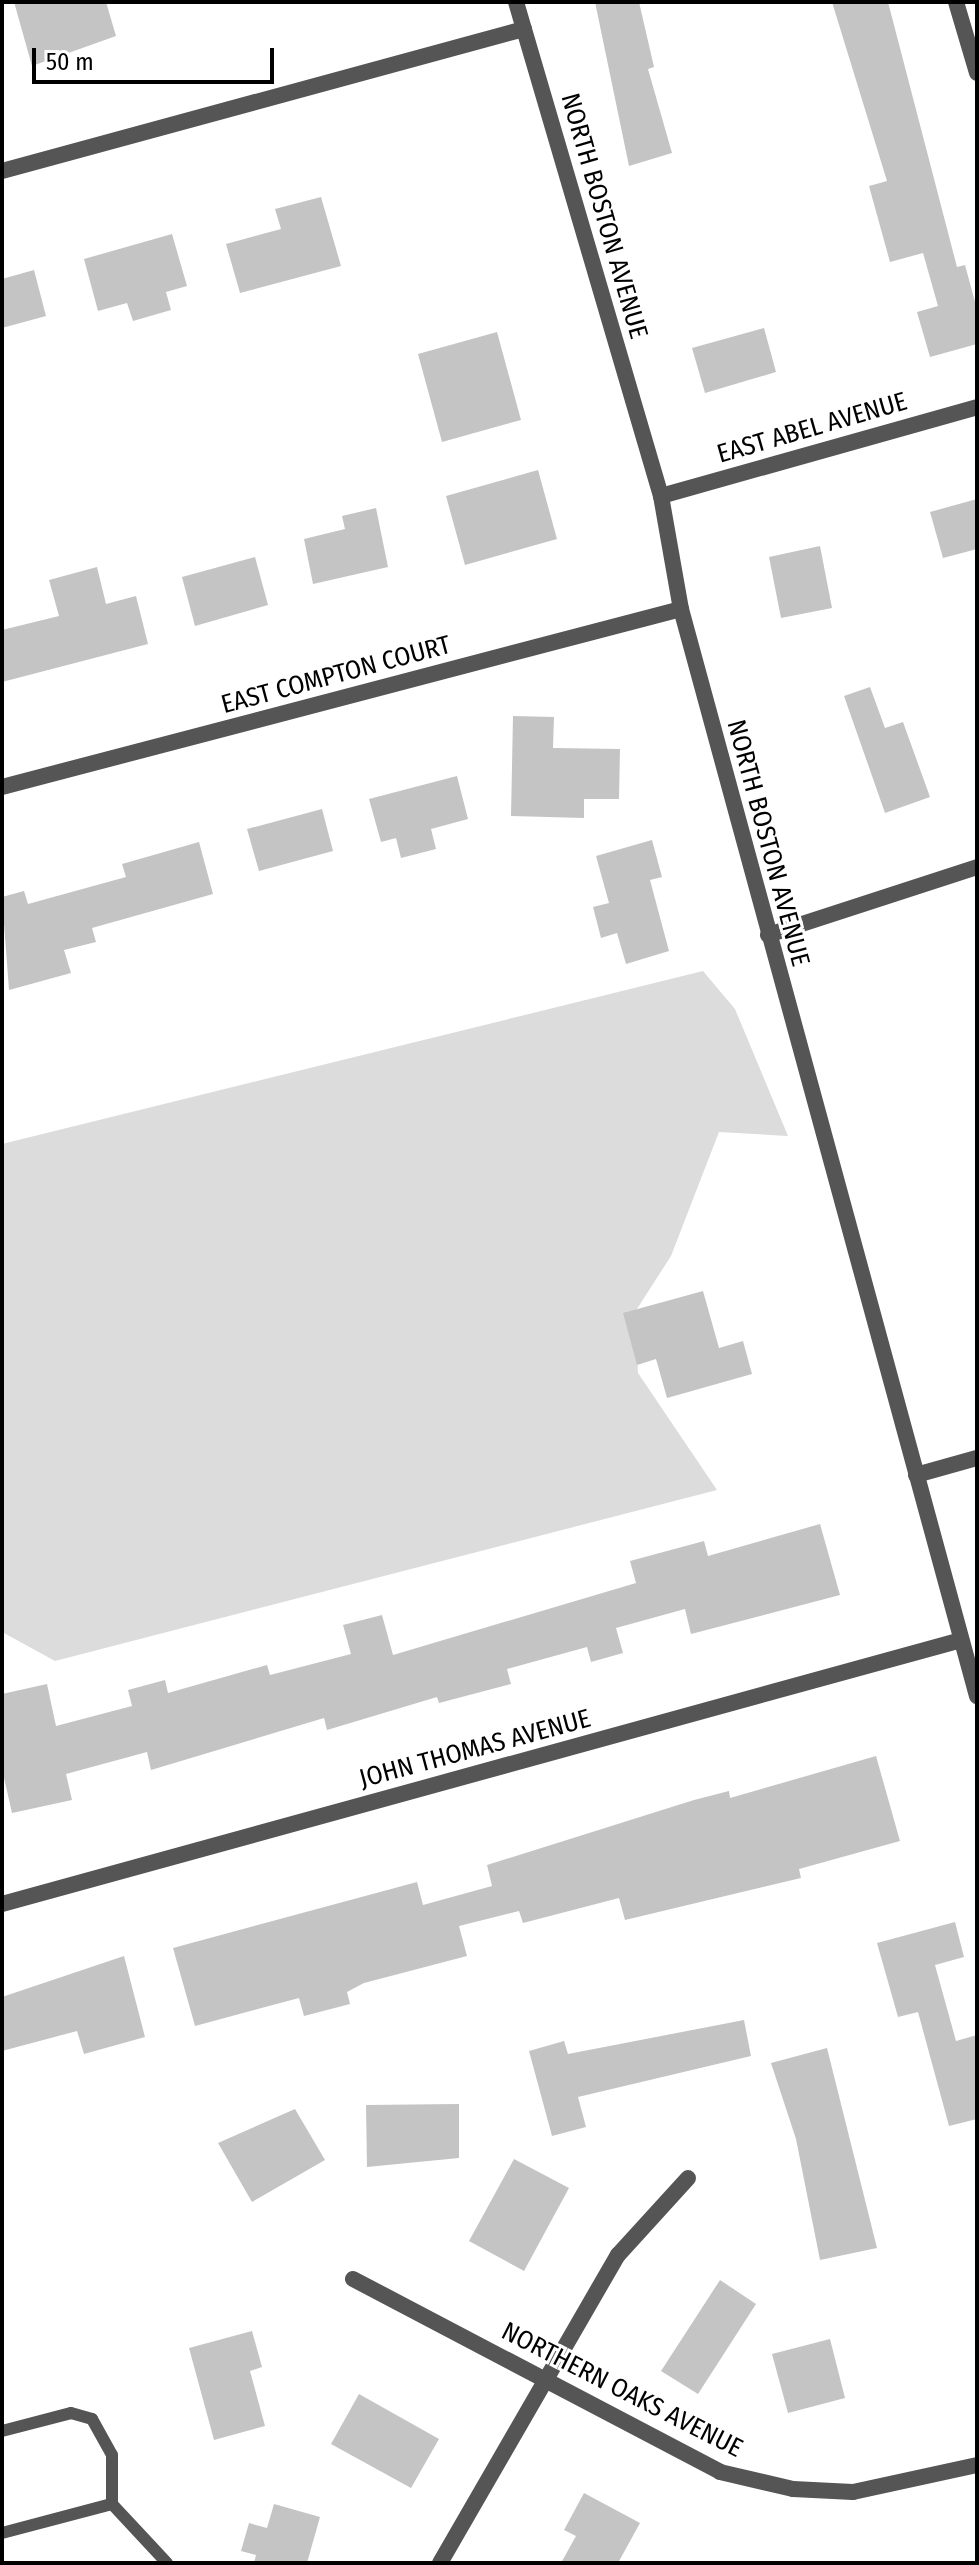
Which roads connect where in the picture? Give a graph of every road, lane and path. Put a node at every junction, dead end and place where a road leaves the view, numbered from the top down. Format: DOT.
graph roads {
  1 [pos="516,2"];
  2 [pos="956,2"];
  3 [pos="524,29"];
  4 [pos="977,73"];
  5 [pos="2,171"];
  6 [pos="977,407"];
  7 [pos="661,496"];
  8 [pos="681,609"];
  9 [pos="2,787"];
  10 [pos="977,867"];
  11 [pos="768,935"];
  12 [pos="977,1458"];
  13 [pos="916,1475"];
  14 [pos="961,1640"];
  15 [pos="977,1696"];
  16 [pos="2,1904"];
  17 [pos="688,2178"];
  18 [pos="353,2279"];
  19 [pos="545,2379"];
  20 [pos="2,2431"];
  21 [pos="977,2465"];
  22 [pos="112,2504"];
  23 [pos="2,2533"];
  24 [pos="167,2563"];
  25 [pos="440,2563"];
  1 -- 3 [label="street, NORTH BOSTON AVENUE"];
  2 -- 4 [label="street"];
  3 -- 5 [label="street"];
  3 -- 7 [label="street, NORTH BOSTON AVENUE"];
  6 -- 7 [label="street, EAST ABEL AVENUE"];
  7 -- 8 [label="street, NORTH BOSTON AVENUE"];
  8 -- 9 [label="street, EAST COMPTON COURT"];
  8 -- 11 [label="street, NORTH BOSTON AVENUE"];
  10 -- 11 [label="street"];
  11 -- 13 [label="street, NORTH BOSTON AVENUE"];
  12 -- 13 [label="street"];
  13 -- 14 [label="street, NORTH BOSTON AVENUE"];
  14 -- 15 [label="street, NORTH BOSTON AVENUE"];
  14 -- 16 [label="street, JOHN THOMAS AVENUE"];
  17 -- 19 [label="street"];
  18 -- 19 [label="street, NORTHERN OAKS AVENUE"];
  19 -- 21 [label="street, NORTHERN OAKS AVENUE"];
  19 -- 25 [label="street"];
  20 -- 22 [label="lane"];
  22 -- 23 [label="lane"];
  22 -- 24 [label="lane"];
}
